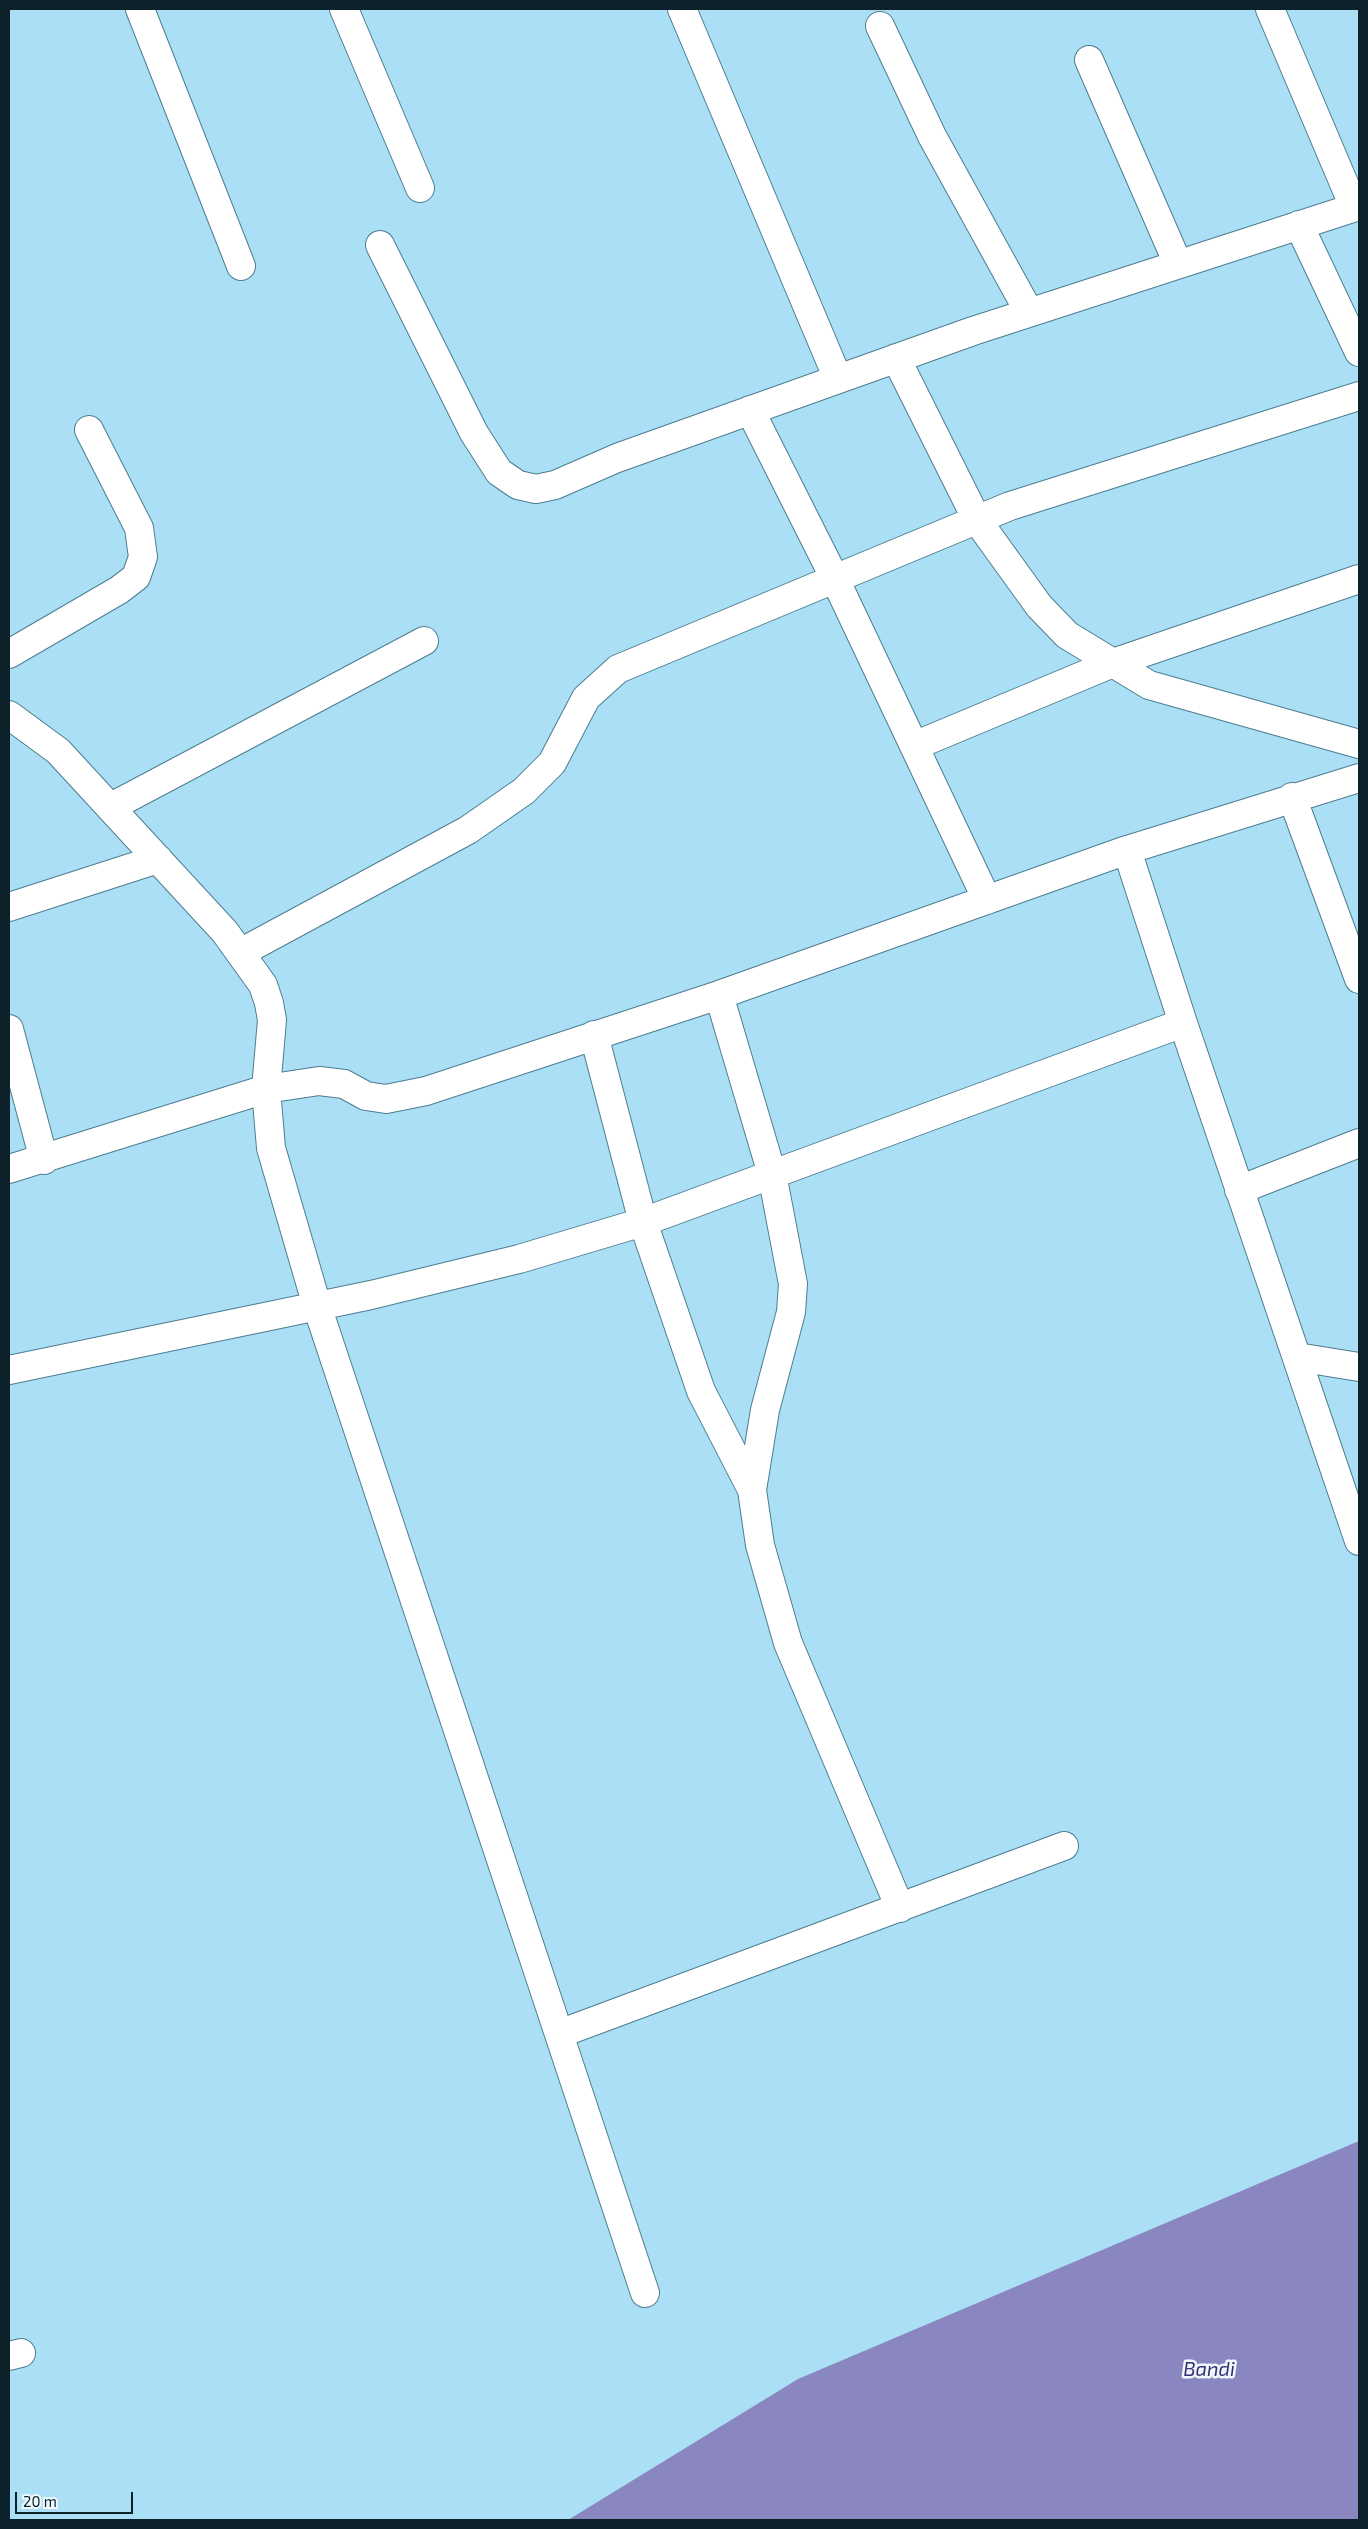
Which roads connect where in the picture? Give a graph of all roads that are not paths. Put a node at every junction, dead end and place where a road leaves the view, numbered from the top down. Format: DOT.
graph roads {
  1 [pos="140,9"];
  2 [pos="344,9"];
  3 [pos="682,9"];
  4 [pos="1270,9"];
  5 [pos="880,26"];
  6 [pos="1089,60"];
  7 [pos="420,188"];
  8 [pos="1357,206"];
  9 [pos="1299,225"];
  10 [pos="380,245"];
  11 [pos="1178,264"];
  12 [pos="241,266"];
  13 [pos="1029,312"];
  14 [pos="1359,352"];
  15 [pos="896,358"];
  16 [pos="838,379"];
  17 [pos="1359,396"];
  18 [pos="750,410"];
  19 [pos="89,430"];
  20 [pos="977,520"];
  21 [pos="1359,578"];
  22 [pos="835,579"];
  23 [pos="424,641"];
  24 [pos="9,654"];
  25 [pos="1113,663"];
  26 [pos="9,715"];
  27 [pos="1359,744"];
  28 [pos="914,746"];
  29 [pos="1359,778"];
  30 [pos="1292,798"];
  31 [pos="111,808"];
  32 [pos="1126,850"];
  33 [pos="158,859"];
  34 [pos="987,900"];
  35 [pos="9,907"];
  36 [pos="240,953"];
  37 [pos="1359,979"];
  38 [pos="719,995"];
  39 [pos="1183,1023"];
  40 [pos="9,1029"];
  41 [pos="594,1035"];
  42 [pos="266,1089"];
  43 [pos="1359,1143"];
  44 [pos="44,1160"];
  45 [pos="9,1169"];
  46 [pos="772,1174"];
  47 [pos="1240,1190"];
  48 [pos="643,1222"];
  49 [pos="317,1306"];
  50 [pos="1297,1357"];
  51 [pos="1359,1367"];
  52 [pos="9,1370"];
  53 [pos="752,1490"];
  54 [pos="1359,1541"];
  55 [pos="1064,1846"];
  56 [pos="900,1908"];
  57 [pos="559,2034"];
  58 [pos="646,2293"];
  1 -- 12 [label="street"];
  2 -- 7 [label="street"];
  3 -- 16 [label="street"];
  4 -- 8 [label="street"];
  5 -- 13 [label="street"];
  6 -- 11 [label="street"];
  8 -- 9 [label="street"];
  9 -- 11 [label="street"];
  9 -- 14 [label="street"];
  10 -- 18 [label="street"];
  11 -- 13 [label="street"];
  13 -- 15 [label="street"];
  15 -- 16 [label="street"];
  15 -- 20 [label="street"];
  16 -- 18 [label="street"];
  17 -- 20 [label="street"];
  18 -- 22 [label="street"];
  19 -- 24 [label="street"];
  20 -- 22 [label="street"];
  20 -- 25 [label="street"];
  21 -- 25 [label="street"];
  22 -- 28 [label="street"];
  22 -- 36 [label="street"];
  23 -- 31 [label="street"];
  25 -- 27 [label="street"];
  25 -- 28 [label="street"];
  26 -- 31 [label="street"];
  28 -- 34 [label="street"];
  29 -- 30 [label="street"];
  30 -- 32 [label="street"];
  30 -- 37 [label="street"];
  31 -- 33 [label="street"];
  32 -- 34 [label="street"];
  32 -- 39 [label="street"];
  33 -- 35 [label="street"];
  33 -- 36 [label="street"];
  34 -- 38 [label="street"];
  36 -- 42 [label="street"];
  38 -- 41 [label="street"];
  38 -- 46 [label="street"];
  39 -- 46 [label="street"];
  39 -- 47 [label="street"];
  40 -- 44 [label="street"];
  41 -- 42 [label="street"];
  41 -- 48 [label="street"];
  42 -- 44 [label="street"];
  42 -- 49 [label="street"];
  43 -- 47 [label="street"];
  44 -- 45 [label="street"];
  46 -- 48 [label="street"];
  46 -- 53 [label="street"];
  47 -- 50 [label="street"];
  48 -- 49 [label="street"];
  48 -- 53 [label="street"];
  49 -- 52 [label="street"];
  49 -- 57 [label="street"];
  50 -- 51 [label="street"];
  50 -- 54 [label="street"];
  53 -- 56 [label="street"];
  55 -- 56 [label="street"];
  56 -- 57 [label="street"];
  57 -- 58 [label="street"];
}
